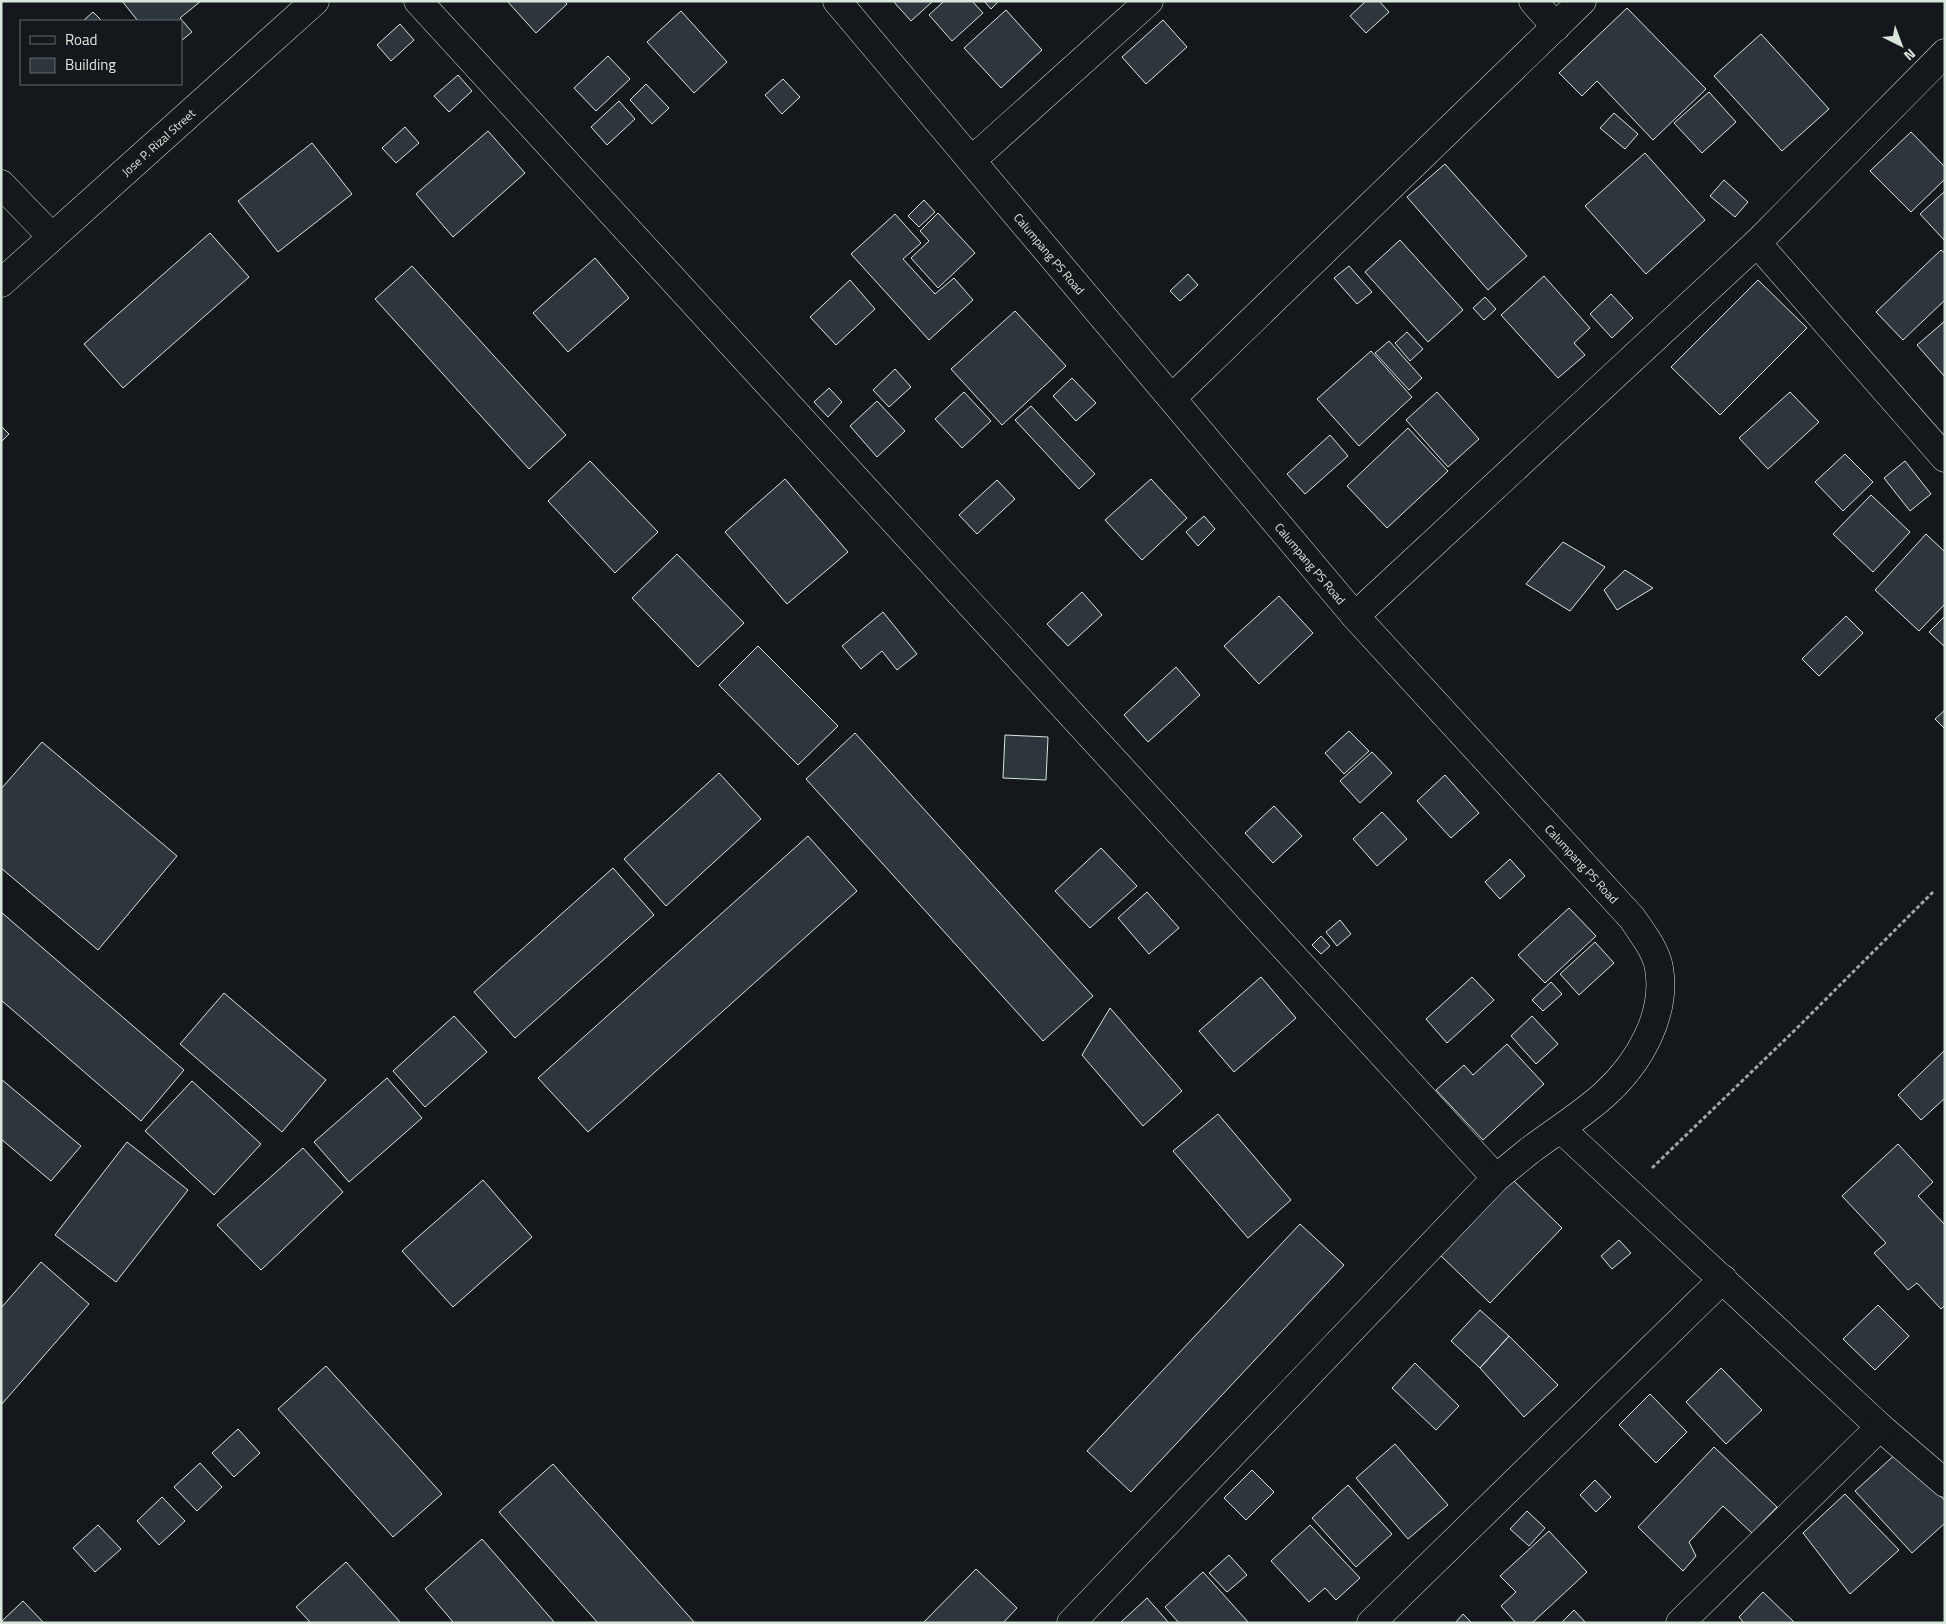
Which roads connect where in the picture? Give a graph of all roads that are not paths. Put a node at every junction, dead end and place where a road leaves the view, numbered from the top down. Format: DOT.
graph roads {
  1 [pos="315,1"];
  2 [pos="418,1"];
  3 [pos="837,1"];
  4 [pos="1150,1"];
  5 [pos="1533,1"];
  6 [pos="1582,1"];
  7 [pos="1556,27"];
  8 [pos="1945,53"];
  9 [pos="972,160"];
  10 [pos="1,184"];
  11 [pos="52,237"];
  12 [pos="1757,243"];
  13 [pos="1,283"];
  14 [pos="1172,398"];
  15 [pos="1945,458"];
  16 [pos="1355,616"];
  17 [pos="1561,1129"];
  18 [pos="1496,1178"];
  19 [pos="1723,1279"];
  20 [pos="1880,1427"];
  21 [pos="1945,1483"];
  22 [pos="1071,1623"];
  23 [pos="1371,1623"];
  24 [pos="1680,1623"];
  1 -- 11 [label="street, Jose P. Rizal Street"];
  2 -- 18 [label="street"];
  3 -- 9 [label="street, Calumpang PS Road"];
  4 -- 9 [label="street"];
  5 -- 7 [label="street"];
  6 -- 7 [label="street"];
  7 -- 14 [label="street"];
  8 -- 12 [label="street"];
  9 -- 14 [label="street, Calumpang PS Road"];
  10 -- 11 [label="street"];
  11 -- 13 [label="street, Jose P. Rizal Street"];
  12 -- 15 [label="street"];
  12 -- 16 [label="street"];
  14 -- 16 [label="street, Calumpang PS Road"];
  16 -- 17 [label="street, Calumpang PS Road"];
  17 -- 18 [label="street, Calumpang PS Road"];
  17 -- 19 [label="street"];
  18 -- 22 [label="street, Calumpang PS Road"];
  19 -- 20 [label="street"];
  19 -- 23 [label="street"];
  20 -- 21 [label="street"];
  20 -- 24 [label="street"];
}
